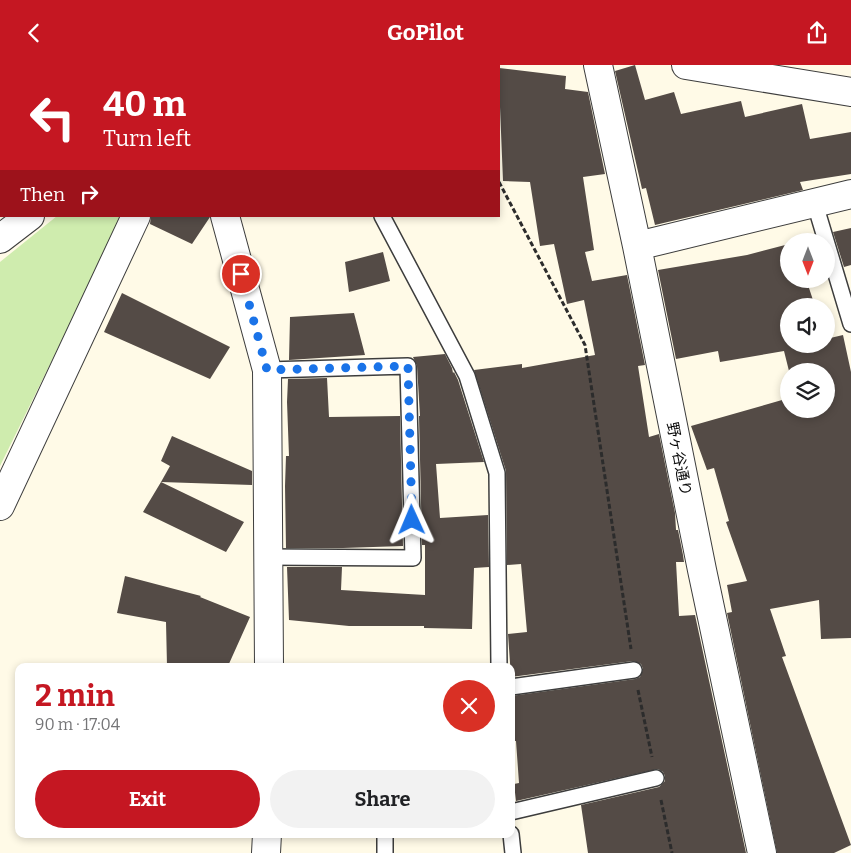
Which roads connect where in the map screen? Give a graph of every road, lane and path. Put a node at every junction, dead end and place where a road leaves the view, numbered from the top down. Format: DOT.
graph roads {
  1 [pos="598,65"];
  2 [pos="686,65"];
  3 [pos="851,92"];
  4 [pos="500,184"];
  5 [pos="851,194"];
  6 [pos="815,204"];
  7 [pos="29,217"];
  8 [pos="136,217"];
  9 [pos="225,217"];
  10 [pos="383,217"];
  11 [pos="0,239"];
  12 [pos="637,246"];
  13 [pos="851,323"];
  14 [pos="267,370"];
  15 [pos="0,506"];
  16 [pos="268,557"];
  17 [pos="269,663"];
  18 [pos="499,663"];
  19 [pos="634,670"];
  20 [pos="515,686"];
  21 [pos="656,778"];
  22 [pos="515,811"];
  23 [pos="267,838"];
  24 [pos="385,838"];
  25 [pos="511,838"];
  26 [pos="266,853"];
  27 [pos="385,853"];
  28 [pos="513,853"];
  29 [pos="672,853"];
  30 [pos="762,853"];
  1 -- 12 [label="street, 野ヶ谷通り"];
  2 -- 3 [label="street"];
  4 -- 19 [label="path"];
  5 -- 6 [label="street"];
  6 -- 12 [label="street"];
  6 -- 13 [label="lane"];
  7 -- 11 [label="street"];
  8 -- 15 [label="street"];
  9 -- 14 [label="street"];
  10 -- 18 [label="lane"];
  12 -- 30 [label="street, 野ヶ谷通り"];
  14 -- 16 [label="street"];
  14 -- 16 [label="lane"];
  16 -- 17 [label="street"];
  19 -- 20 [label="lane"];
  19 -- 21 [label="path"];
  21 -- 22 [label="lane"];
  21 -- 29 [label="path"];
  23 -- 26 [label="street"];
  24 -- 27 [label="lane"];
  25 -- 28 [label="lane"];
}
